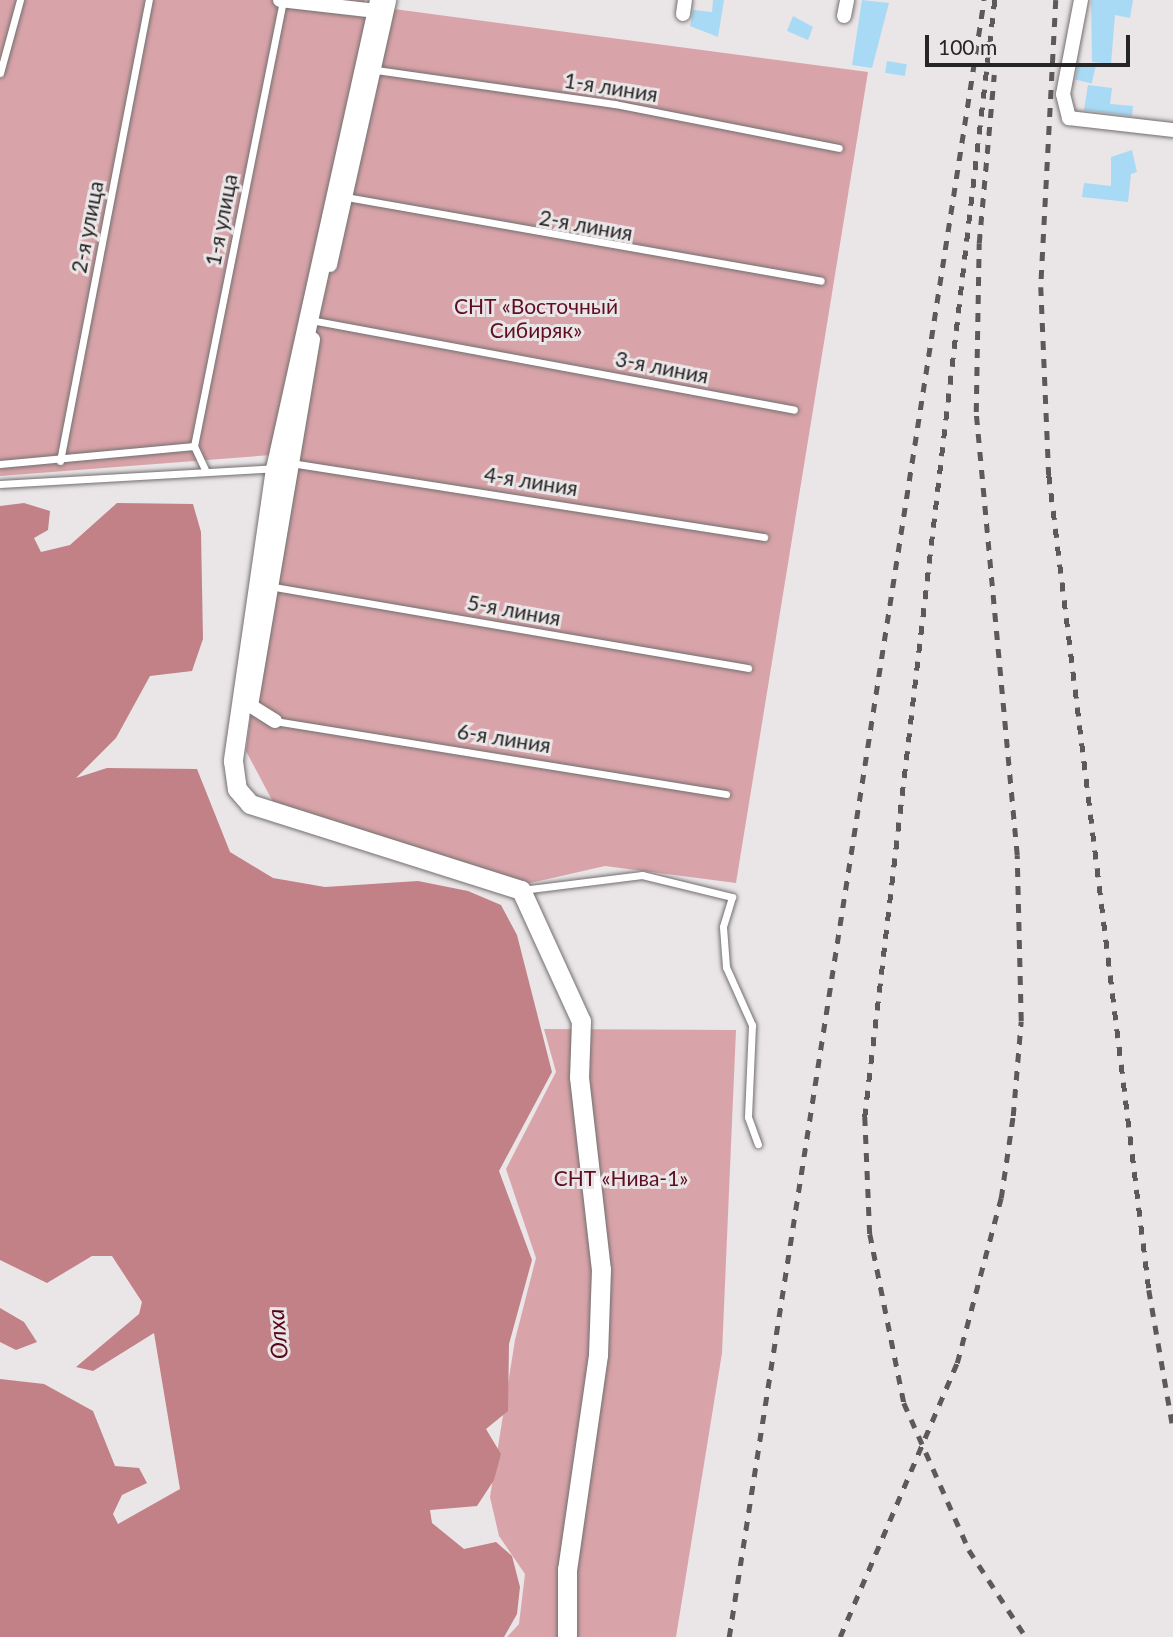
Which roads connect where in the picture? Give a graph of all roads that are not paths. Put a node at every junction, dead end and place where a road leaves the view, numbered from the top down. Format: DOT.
graph roads {
  1 [pos="20,0"];
  2 [pos="149,0"];
  3 [pos="282,0"];
  4 [pos="847,0"];
  5 [pos="1081,0"];
  6 [pos="381,4"];
  7 [pos="844,16"];
  8 [pos="376,70"];
  9 [pos="0,72"];
  10 [pos="1173,131"];
  11 [pos="839,148"];
  12 [pos="346,197"];
  13 [pos="821,281"];
  14 [pos="316,321"];
  15 [pos="794,410"];
  16 [pos="194,446"];
  17 [pos="60,461"];
  18 [pos="0,464"];
  19 [pos="283,465"];
  20 [pos="205,470"];
  21 [pos="0,484"];
  22 [pos="764,537"];
  23 [pos="274,587"];
  24 [pos="748,667"];
  25 [pos="275,721"];
  26 [pos="726,794"];
  27 [pos="521,890"];
  28 [pos="758,1144"];
  29 [pos="567,1637"];
  1 -- 9 [label="lane"];
  2 -- 17 [label="lane, 2-я улица"];
  3 -- 6 [label="street"];
  3 -- 16 [label="lane, 1-я улица"];
  4 -- 7 [label="street"];
  5 -- 10 [label="street"];
  6 -- 8 [label="street"];
  6 -- 19 [label="street"];
  8 -- 11 [label="lane, 1-я линия"];
  8 -- 12 [label="street"];
  12 -- 13 [label="lane, 2-я линия"];
  12 -- 14 [label="street"];
  14 -- 15 [label="lane, 3-я линия"];
  14 -- 19 [label="street"];
  16 -- 17 [label="lane"];
  16 -- 20 [label="lane"];
  17 -- 18 [label="lane"];
  19 -- 20 [label="lane, 4-я линия"];
  19 -- 22 [label="lane, 4-я линия"];
  19 -- 23 [label="street"];
  19 -- 27 [label="street"];
  20 -- 21 [label="lane, 4-я линия"];
  23 -- 24 [label="lane, 5-я линия"];
  23 -- 25 [label="street"];
  25 -- 26 [label="lane, 6-я линия"];
  27 -- 28 [label="lane"];
  27 -- 29 [label="street"];
}
